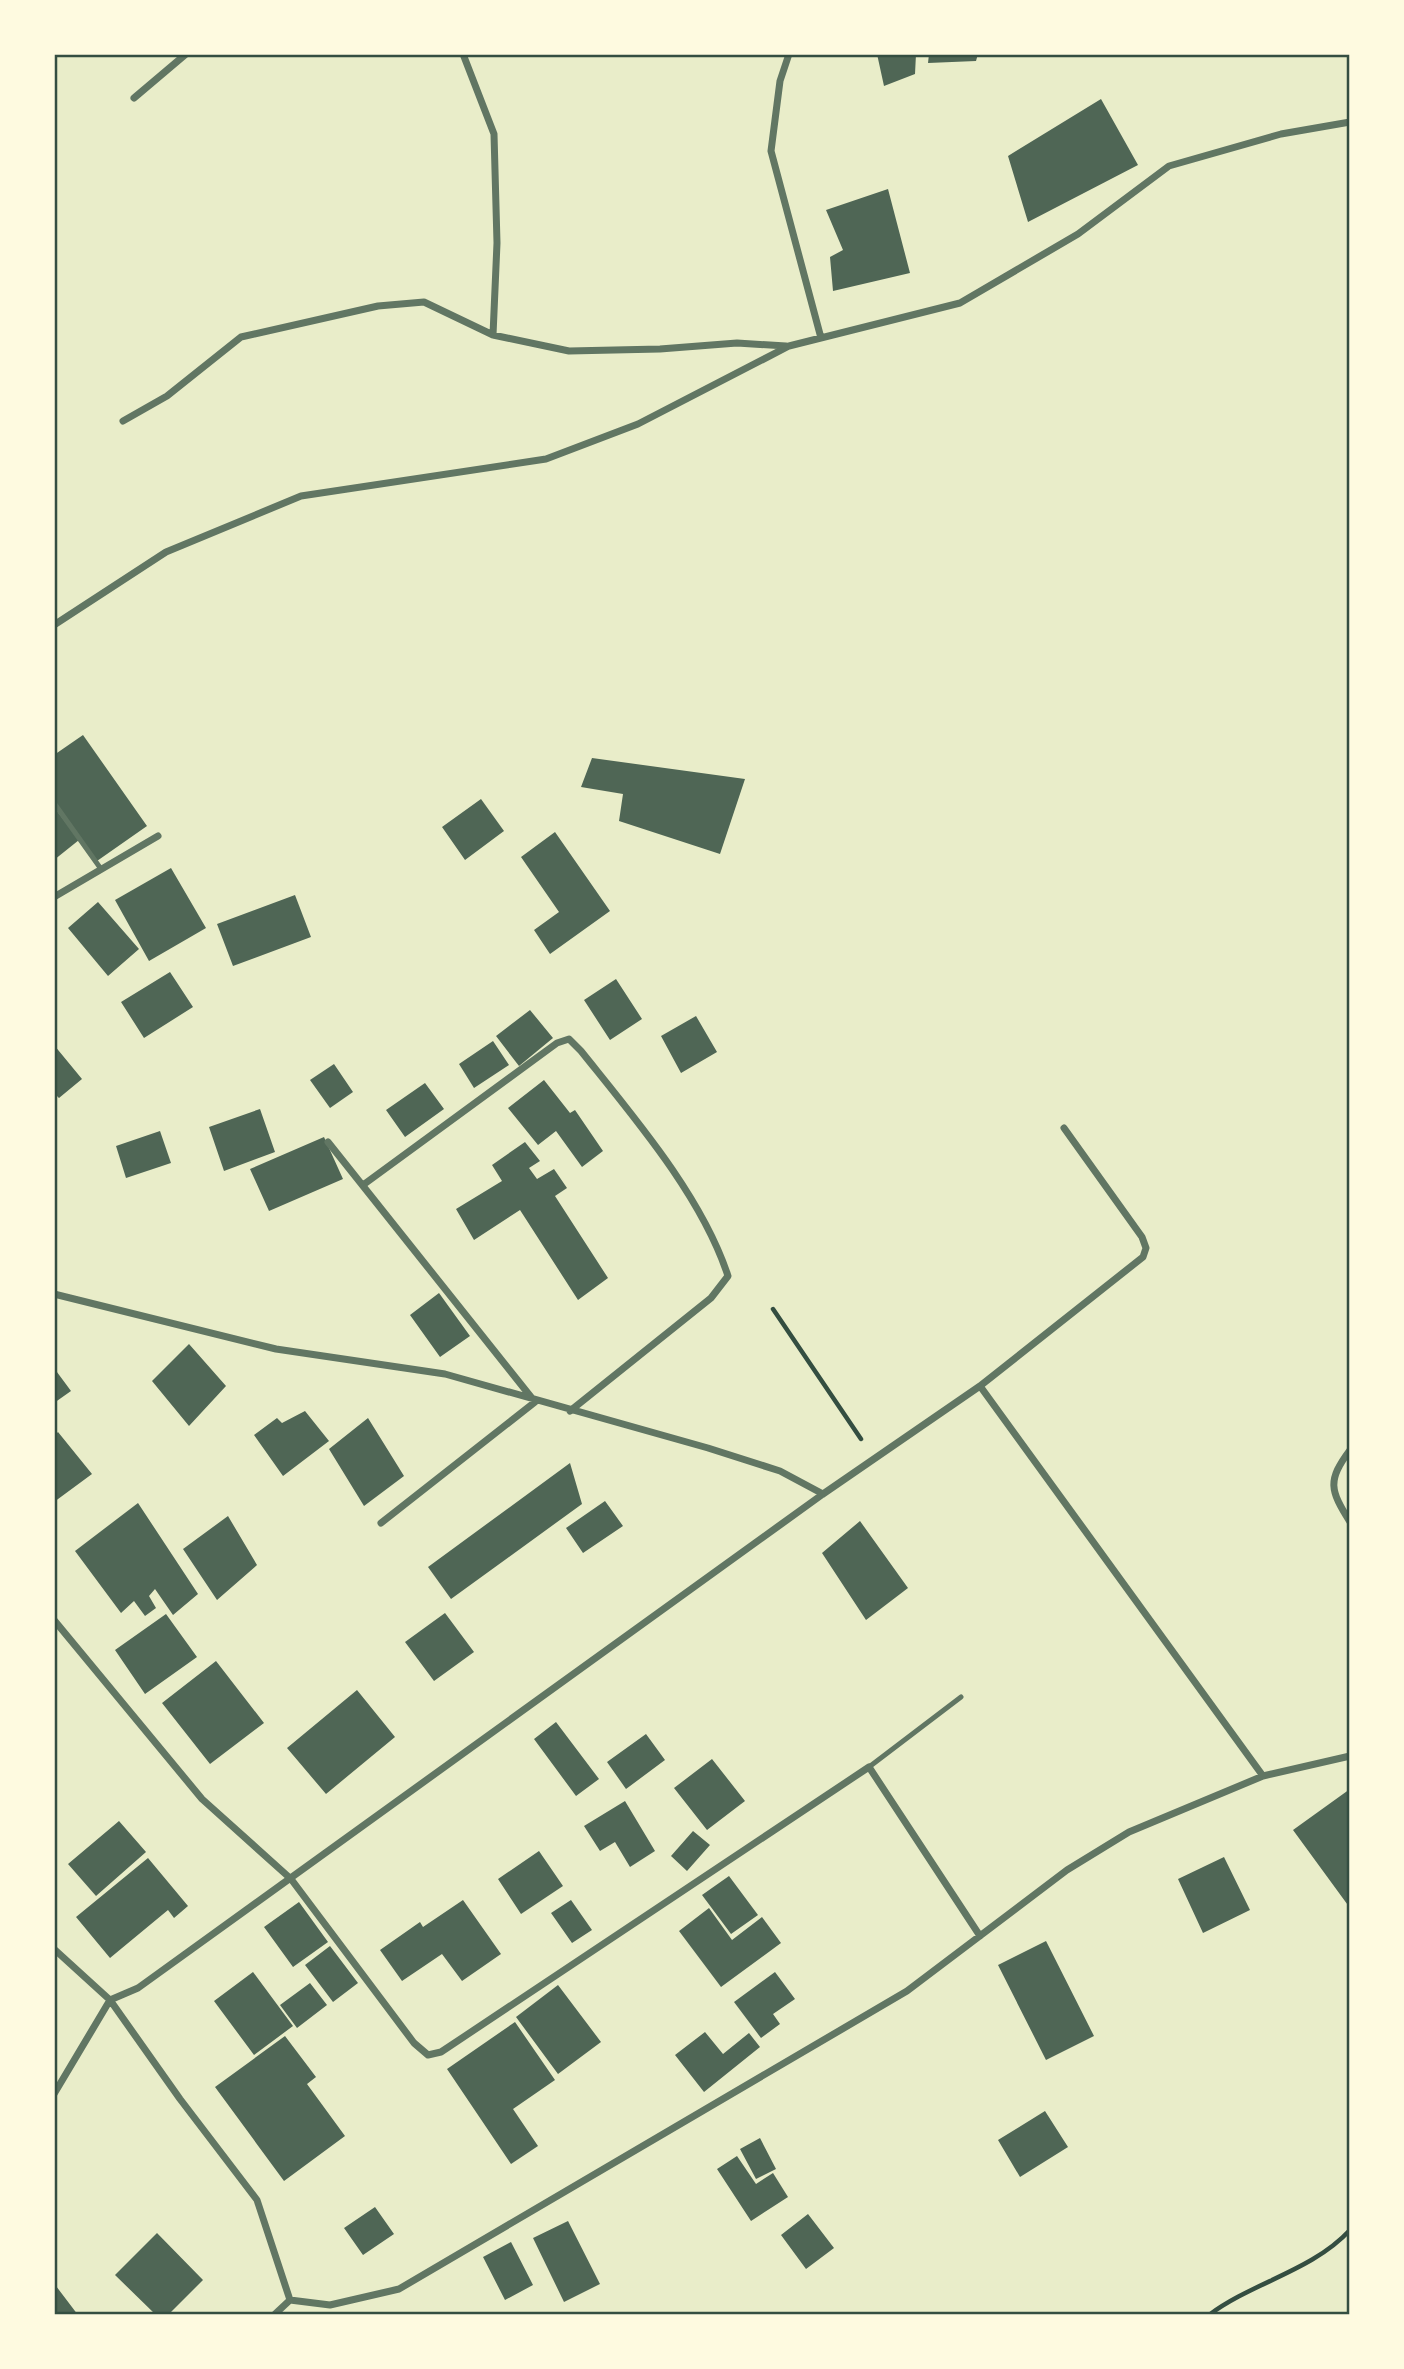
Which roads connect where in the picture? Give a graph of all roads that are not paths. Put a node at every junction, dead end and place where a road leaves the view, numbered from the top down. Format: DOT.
graph roads {
  1 [pos="187,54"];
  2 [pos="463,54"];
  3 [pos="789,54"];
  4 [pos="134,98"];
  5 [pos="1350,122"];
  6 [pos="493,335"];
  7 [pos="821,338"];
  8 [pos="789,346"];
  9 [pos="123,422"];
  10 [pos="54,625"];
  11 [pos="54,803"];
  12 [pos="158,836"];
  13 [pos="101,869"];
  14 [pos="54,897"];
  15 [pos="1063,1128"];
  16 [pos="328,1142"];
  17 [pos="362,1185"];
  18 [pos="54,1294"];
  19 [pos="980,1386"];
  20 [pos="535,1402"];
  21 [pos="570,1411"];
  22 [pos="1350,1450"];
  23 [pos="823,1494"];
  24 [pos="1350,1522"];
  25 [pos="381,1523"];
  26 [pos="54,1620"];
  27 [pos="961,1698"];
  28 [pos="1350,1756"];
  29 [pos="869,1767"];
  30 [pos="1264,1776"];
  31 [pos="291,1879"];
  32 [pos="980,1936"];
  33 [pos="54,1949"];
  34 [pos="110,2000"];
  35 [pos="54,2094"];
  36 [pos="290,2300"];
  37 [pos="274,2315"];
  1 -- 4 [label="street"];
  2 -- 6 [label="street"];
  3 -- 7 [label="street"];
  5 -- 7 [label="street"];
  6 -- 8 [label="street"];
  6 -- 9 [label="street"];
  7 -- 8 [label="street"];
  8 -- 10 [label="street"];
  11 -- 13 [label="lane"];
  12 -- 13 [label="street"];
  13 -- 14 [label="street"];
  15 -- 19 [label="street"];
  16 -- 17 [label="street"];
  17 -- 20 [label="street"];
  17 -- 21 [label="street"];
  18 -- 20 [label="street"];
  19 -- 23 [label="street"];
  19 -- 30 [label="street"];
  20 -- 21 [label="street"];
  20 -- 25 [label="street"];
  21 -- 23 [label="street"];
  22 -- 24 [label="street"];
  23 -- 31 [label="street"];
  26 -- 31 [label="street"];
  27 -- 29 [label="lane"];
  28 -- 30 [label="street"];
  29 -- 31 [label="street"];
  29 -- 32 [label="street"];
  30 -- 32 [label="street"];
  31 -- 34 [label="street"];
  32 -- 36 [label="street"];
  33 -- 34 [label="street"];
  34 -- 35 [label="street"];
  34 -- 36 [label="street"];
  36 -- 37 [label="street"];
}
